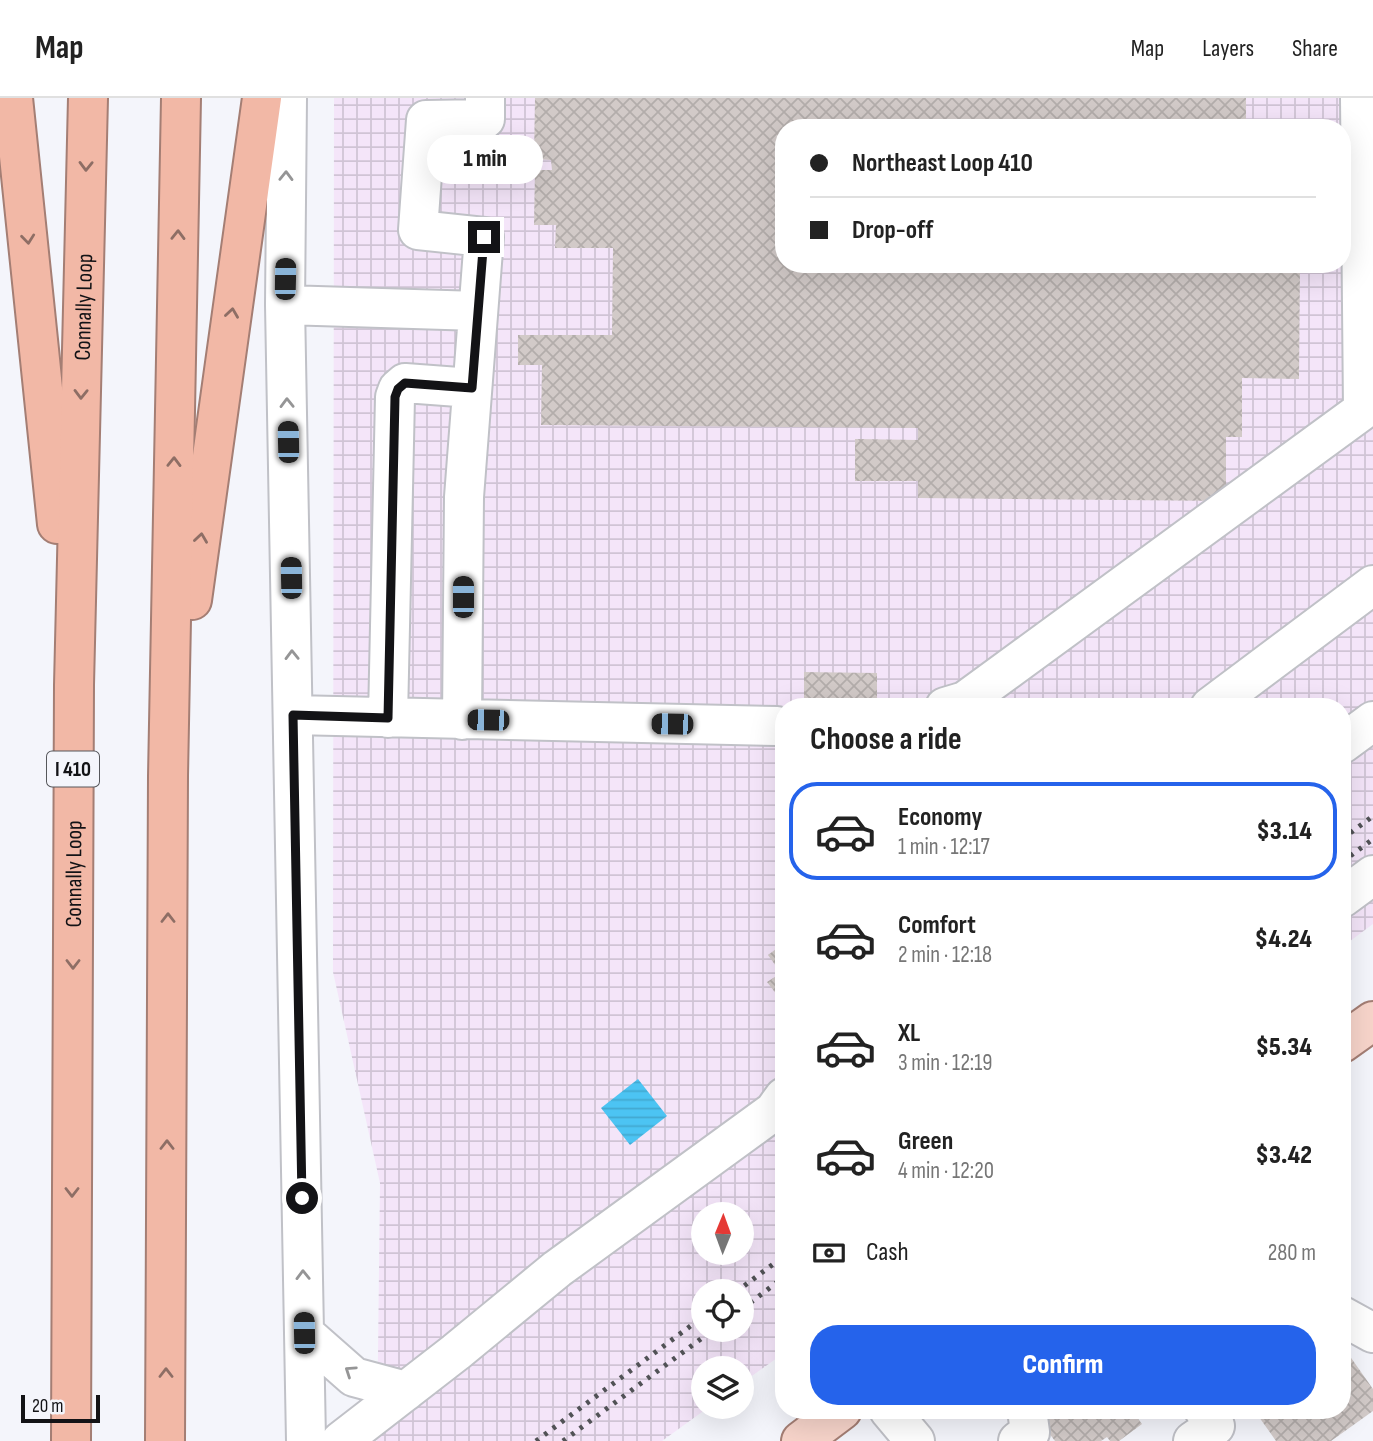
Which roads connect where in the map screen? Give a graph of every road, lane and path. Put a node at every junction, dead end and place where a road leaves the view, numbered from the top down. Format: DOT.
graph roads {
  1 [pos="88,98"];
  2 [pos="181,98"];
  3 [pos="261,98"];
  4 [pos="287,98"];
  5 [pos="485,98"];
  6 [pos="1360,98"];
  7 [pos="4,125"];
  8 [pos="285,305"];
  9 [pos="478,311"];
  10 [pos="472,388"];
  11 [pos="1373,585"];
  12 [pos="74,685"];
  13 [pos="969,698"];
  14 [pos="1222,698"];
  15 [pos="293,715"];
  16 [pos="388,718"];
  17 [pos="462,720"];
  18 [pos="1373,721"];
  19 [pos="775,726"];
  20 [pos="1351,737"];
  21 [pos="168,776"];
  22 [pos="1373,874"];
  23 [pos="1351,891"];
  24 [pos="1373,1021"];
  25 [pos="1351,1037"];
  26 [pos="775,1110"];
  27 [pos="1351,1321"];
  28 [pos="304,1333"];
  29 [pos="1373,1333"];
  30 [pos="406,1391"];
  31 [pos="830,1419"];
  32 [pos="897,1419"];
  33 [pos="1210,1419"];
  34 [pos="71,1441"];
  35 [pos="166,1441"];
  36 [pos="306,1441"];
  37 [pos="341,1441"];
  38 [pos="800,1441"];
  39 [pos="915,1441"];
  40 [pos="1194,1441"];
  1 -- 12 [label="highway, Connally Loop / I 410, one-way"];
  21 -- 2 [label="highway, one-way"];
  21 -- 3 [label="highway, one-way"];
  8 -- 4 [label="street, one-way"];
  5 -- 9 [label="street"];
  6 -- 13 [label="street"];
  7 -- 12 [label="highway, one-way"];
  8 -- 9 [label="street"];
  15 -- 8 [label="street, one-way"];
  9 -- 10 [label="street"];
  10 -- 16 [label="street"];
  10 -- 17 [label="street"];
  11 -- 14 [label="street"];
  12 -- 34 [label="highway, Connally Loop / I 410, one-way"];
  15 -- 16 [label="street"];
  28 -- 15 [label="street, one-way"];
  16 -- 17 [label="street"];
  17 -- 19 [label="street"];
  18 -- 20 [label="street"];
  35 -- 21 [label="highway, one-way"];
  22 -- 23 [label="street"];
  24 -- 25 [label="main road"];
  26 -- 30 [label="street"];
  27 -- 29 [label="street"];
  30 -- 28 [label="street, one-way"];
  28 -- 36 [label="street"];
  30 -- 37 [label="street"];
  31 -- 38 [label="main road"];
  32 -- 39 [label="street"];
  33 -- 40 [label="street"];
}
